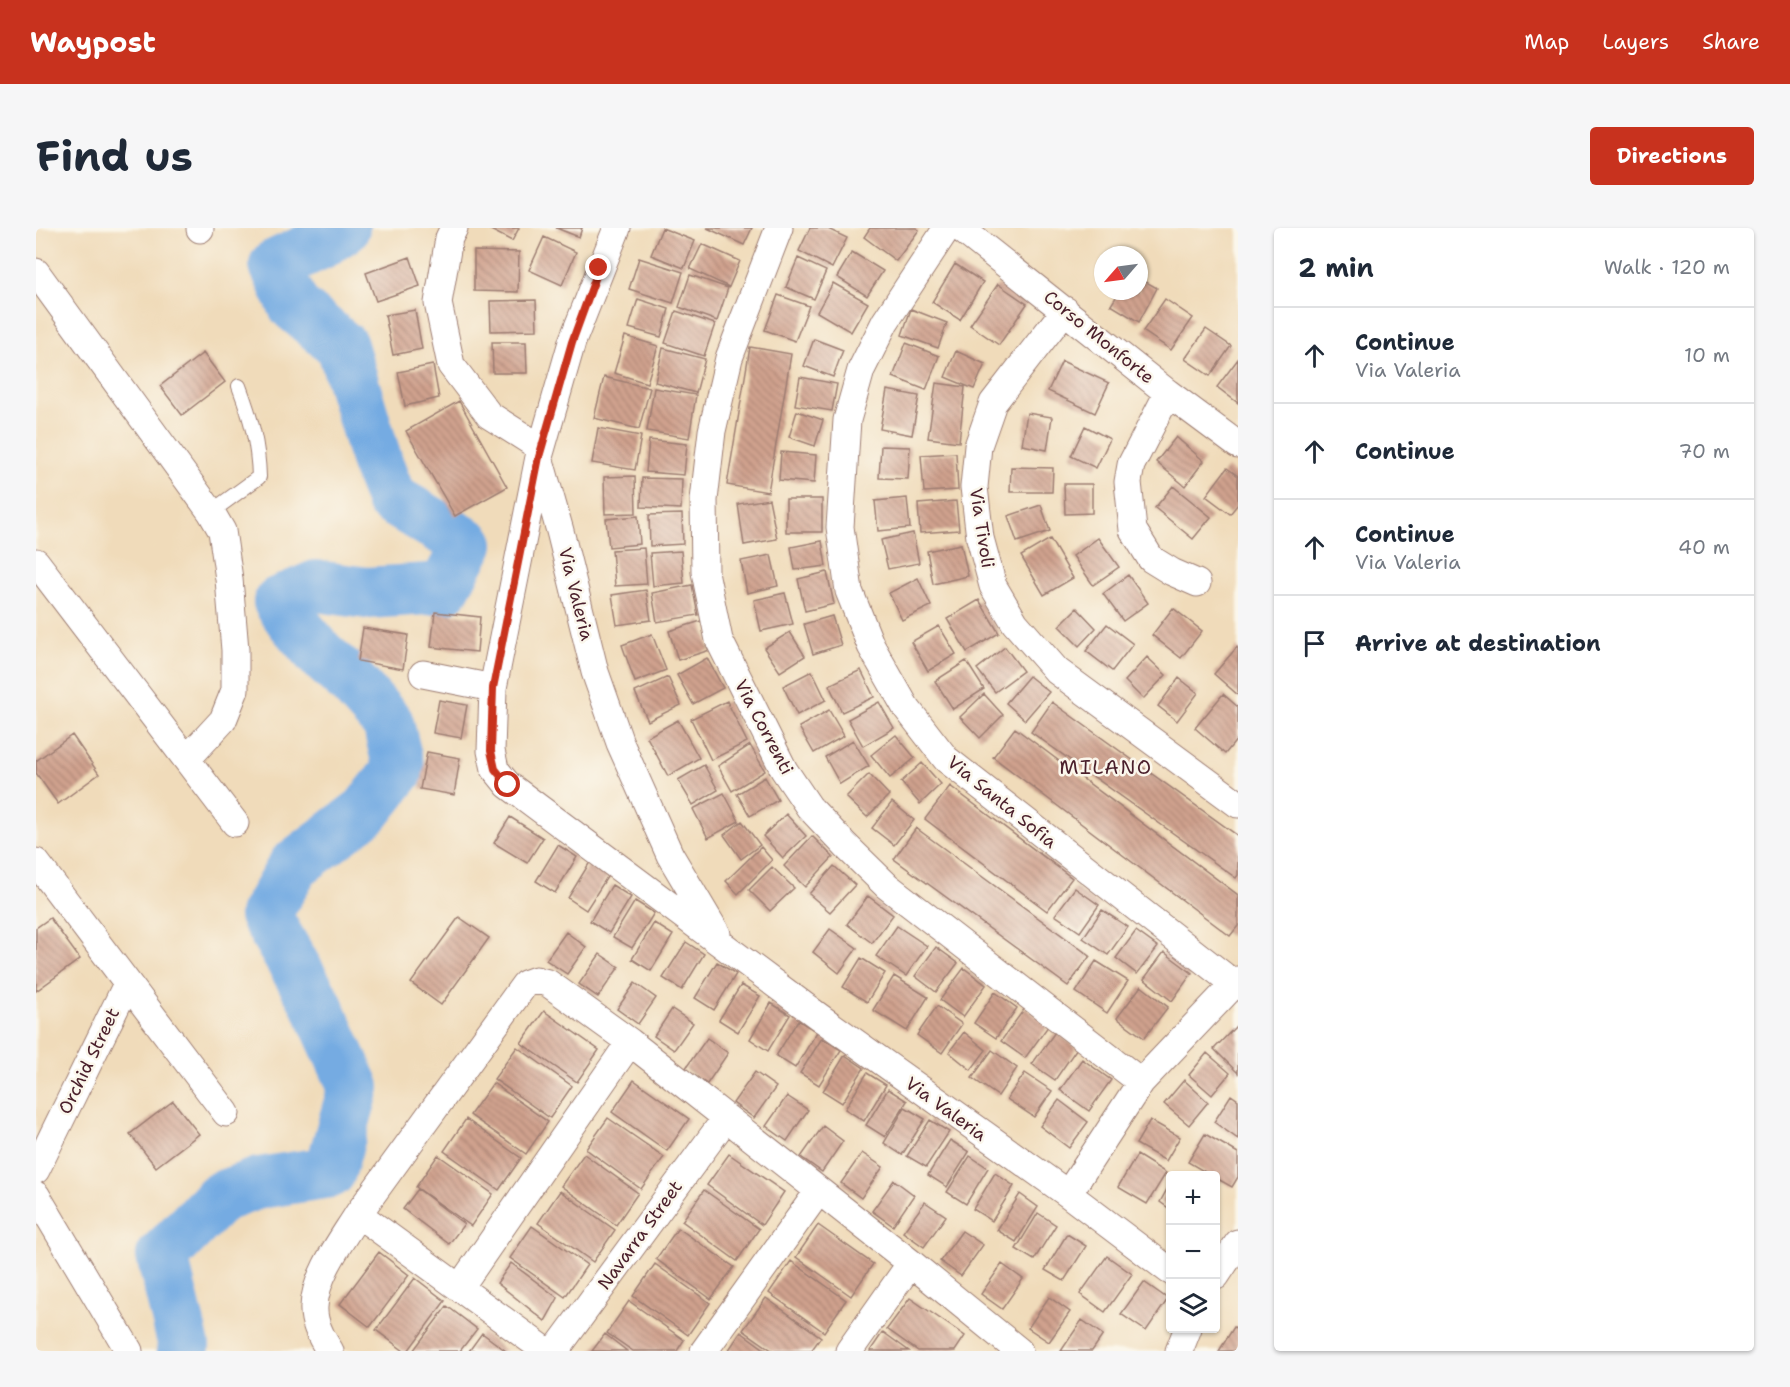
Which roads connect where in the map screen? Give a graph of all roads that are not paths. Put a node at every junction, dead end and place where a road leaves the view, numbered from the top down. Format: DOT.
graph roads {
  1 [pos="454,228"];
  2 [pos="617,228"];
  3 [pos="779,228"];
  4 [pos="947,228"];
  5 [pos="960,228"];
  6 [pos="36,272"];
  7 [pos="1065,310"];
  8 [pos="239,386"];
  9 [pos="1168,393"];
  10 [pos="1238,446"];
  11 [pos="540,452"];
  12 [pos="211,512"];
  13 [pos="36,562"];
  14 [pos="1197,583"];
  15 [pos="423,674"];
  16 [pos="493,688"];
  17 [pos="187,759"];
  18 [pos="1235,797"];
  19 [pos="235,823"];
  20 [pos="36,862"];
  21 [pos="723,946"];
  22 [pos="1236,982"];
  23 [pos="127,984"];
  24 [pos="630,1042"];
  25 [pos="1141,1082"];
  26 [pos="226,1113"];
  27 [pos="726,1118"];
  28 [pos="36,1170"];
  29 [pos="818,1192"];
  30 [pos="1068,1194"];
  31 [pos="36,1195"];
  32 [pos="358,1214"];
  33 [pos="1238,1243"];
  34 [pos="911,1263"];
  35 [pos="1166,1268"];
  36 [pos="1220,1269"];
  37 [pos="460,1287"];
  38 [pos="1186,1333"];
  39 [pos="992,1343"];
  40 [pos="129,1351"];
  41 [pos="330,1351"];
  42 [pos="546,1351"];
  43 [pos="555,1351"];
  44 [pos="704,1351"];
  45 [pos="849,1351"];
  46 [pos="1018,1351"];
  47 [pos="1179,1351"];
  1 -- 11 [label="street"];
  2 -- 11 [label="street"];
  3 -- 25 [label="street, Via Correnti"];
  4 -- 22 [label="street, Via Santa Sofia"];
  5 -- 7 [label="street, Corso Monforte"];
  6 -- 12 [label="street"];
  7 -- 9 [label="street, Corso Monforte"];
  7 -- 18 [label="street, Via Tivoli"];
  8 -- 12 [label="lane"];
  9 -- 10 [label="street, Corso Monforte"];
  9 -- 14 [label="street"];
  11 -- 16 [label="street"];
  11 -- 21 [label="street, Via Valeria"];
  12 -- 17 [label="street"];
  13 -- 17 [label="street"];
  15 -- 16 [label="street"];
  16 -- 21 [label="street, Via Valeria"];
  17 -- 19 [label="street"];
  20 -- 23 [label="street"];
  21 -- 30 [label="street, Via Valeria"];
  22 -- 25 [label="street"];
  23 -- 26 [label="street"];
  23 -- 28 [label="street, Orchid Street"];
  24 -- 27 [label="street"];
  24 -- 32 [label="street"];
  24 -- 37 [label="street"];
  25 -- 30 [label="street"];
  27 -- 29 [label="street"];
  27 -- 43 [label="street, Navarra Street"];
  29 -- 34 [label="street"];
  29 -- 44 [label="street"];
  30 -- 35 [label="street, Via Valeria"];
  31 -- 40 [label="street"];
  32 -- 37 [label="street"];
  32 -- 41 [label="street"];
  33 -- 36 [label="street"];
  34 -- 39 [label="street"];
  34 -- 45 [label="street"];
  37 -- 42 [label="street"];
  38 -- 47 [label="street"];
  39 -- 46 [label="street"];
}
